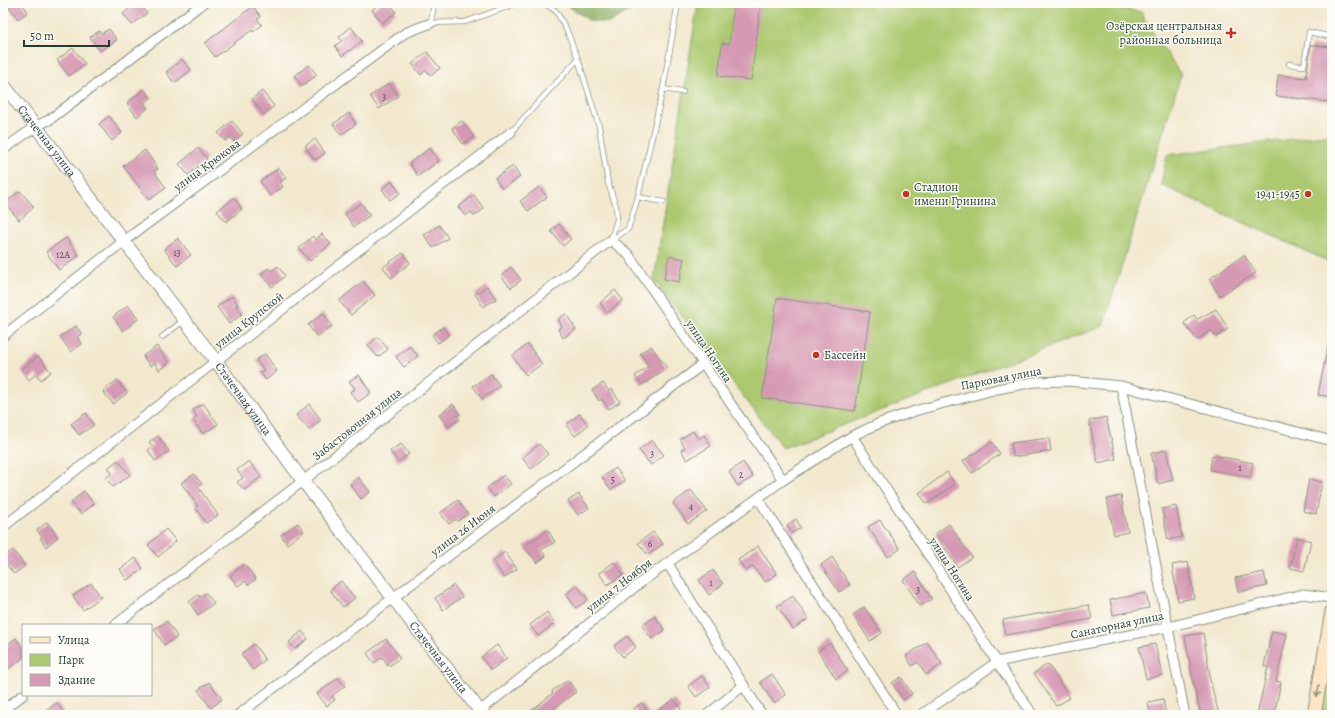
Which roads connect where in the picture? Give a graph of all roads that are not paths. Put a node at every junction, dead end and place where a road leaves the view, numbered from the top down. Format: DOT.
graph roads {
  1 [pos="203,3"];
  2 [pos="434,3"];
  3 [pos="518,3"];
  4 [pos="535,3"];
  5 [pos="678,3"];
  6 [pos="431,23"];
  7 [pos="1332,37"];
  8 [pos="578,59"];
  9 [pos="1290,64"];
  10 [pos="3,84"];
  11 [pos="663,89"];
  12 [pos="683,92"];
  13 [pos="36,126"];
  14 [pos="512,132"];
  15 [pos="3,150"];
  16 [pos="638,198"];
  17 [pos="664,202"];
  18 [pos="611,240"];
  19 [pos="124,241"];
  20 [pos="185,320"];
  21 [pos="3,336"];
  22 [pos="162,337"];
  23 [pos="216,361"];
  24 [pos="703,364"];
  25 [pos="1121,386"];
  26 [pos="852,436"];
  27 [pos="1332,440"];
  28 [pos="783,480"];
  29 [pos="303,481"];
  30 [pos="758,498"];
  31 [pos="3,527"];
  32 [pos="668,564"];
  33 [pos="394,598"];
  34 [pos="1332,598"];
  35 [pos="1332,611"];
  36 [pos="116,624"];
  37 [pos="1168,627"];
  38 [pos="997,662"];
  39 [pos="744,685"];
  40 [pos="22,696"];
  41 [pos="3,710"];
  42 [pos="479,714"];
  43 [pos="238,715"];
  44 [pos="707,715"];
  45 [pos="762,715"];
  46 [pos="897,715"];
  47 [pos="921,715"];
  48 [pos="1033,715"];
  49 [pos="1184,715"];
  50 [pos="1314,715"];
  1 -- 13 [label="street"];
  2 -- 6 [label="lane"];
  3 -- 6 [label="lane"];
  4 -- 8 [label="lane"];
  5 -- 11 [label="lane"];
  6 -- 19 [label="street, улица Крюкова"];
  7 -- 9 [label="lane"];
  8 -- 14 [label="lane"];
  8 -- 18 [label="lane"];
  10 -- 13 [label="street, Стачечная улица"];
  11 -- 12 [label="lane"];
  11 -- 16 [label="lane"];
  13 -- 15 [label="street"];
  13 -- 19 [label="street, Стачечная улица"];
  14 -- 23 [label="street, улица Крупской"];
  16 -- 17 [label="lane"];
  16 -- 18 [label="lane"];
  18 -- 24 [label="street, улица Ногина"];
  18 -- 29 [label="street, Забастовочная улица"];
  19 -- 20 [label="street, Стачечная улица"];
  19 -- 21 [label="street, улица Крюкова"];
  20 -- 22 [label="lane"];
  20 -- 23 [label="street, Стачечная улица"];
  23 -- 29 [label="street, Стачечная улица"];
  23 -- 31 [label="street, улица Крупской"];
  24 -- 28 [label="street, улица Ногина"];
  24 -- 33 [label="street, улица 26 Июня"];
  25 -- 26 [label="street, Парковая улица"];
  25 -- 27 [label="street, Парковая улица"];
  25 -- 37 [label="street"];
  26 -- 28 [label="street, Парковая улица"];
  26 -- 38 [label="street, улица Ногина"];
  28 -- 30 [label="street, улица 7 Ноября"];
  29 -- 33 [label="street, Стачечная улица"];
  29 -- 36 [label="street, Забастовочная улица"];
  30 -- 32 [label="street, улица 7 Ноября"];
  30 -- 46 [label="street"];
  32 -- 39 [label="street"];
  32 -- 42 [label="street, улица 7 Ноября"];
  33 -- 42 [label="street, Стачечная улица"];
  33 -- 43 [label="street, улица 26 Июня"];
  34 -- 37 [label="street, Санаторная улица"];
  35 -- 50 [label="main road, one-way"];
  37 -- 38 [label="street, Санаторная улица"];
  37 -- 49 [label="street"];
  38 -- 47 [label="street, Санаторная улица"];
  38 -- 48 [label="street, улица Ногина"];
  39 -- 44 [label="street"];
  39 -- 45 [label="street"];
  40 -- 41 [label="street"];
}
